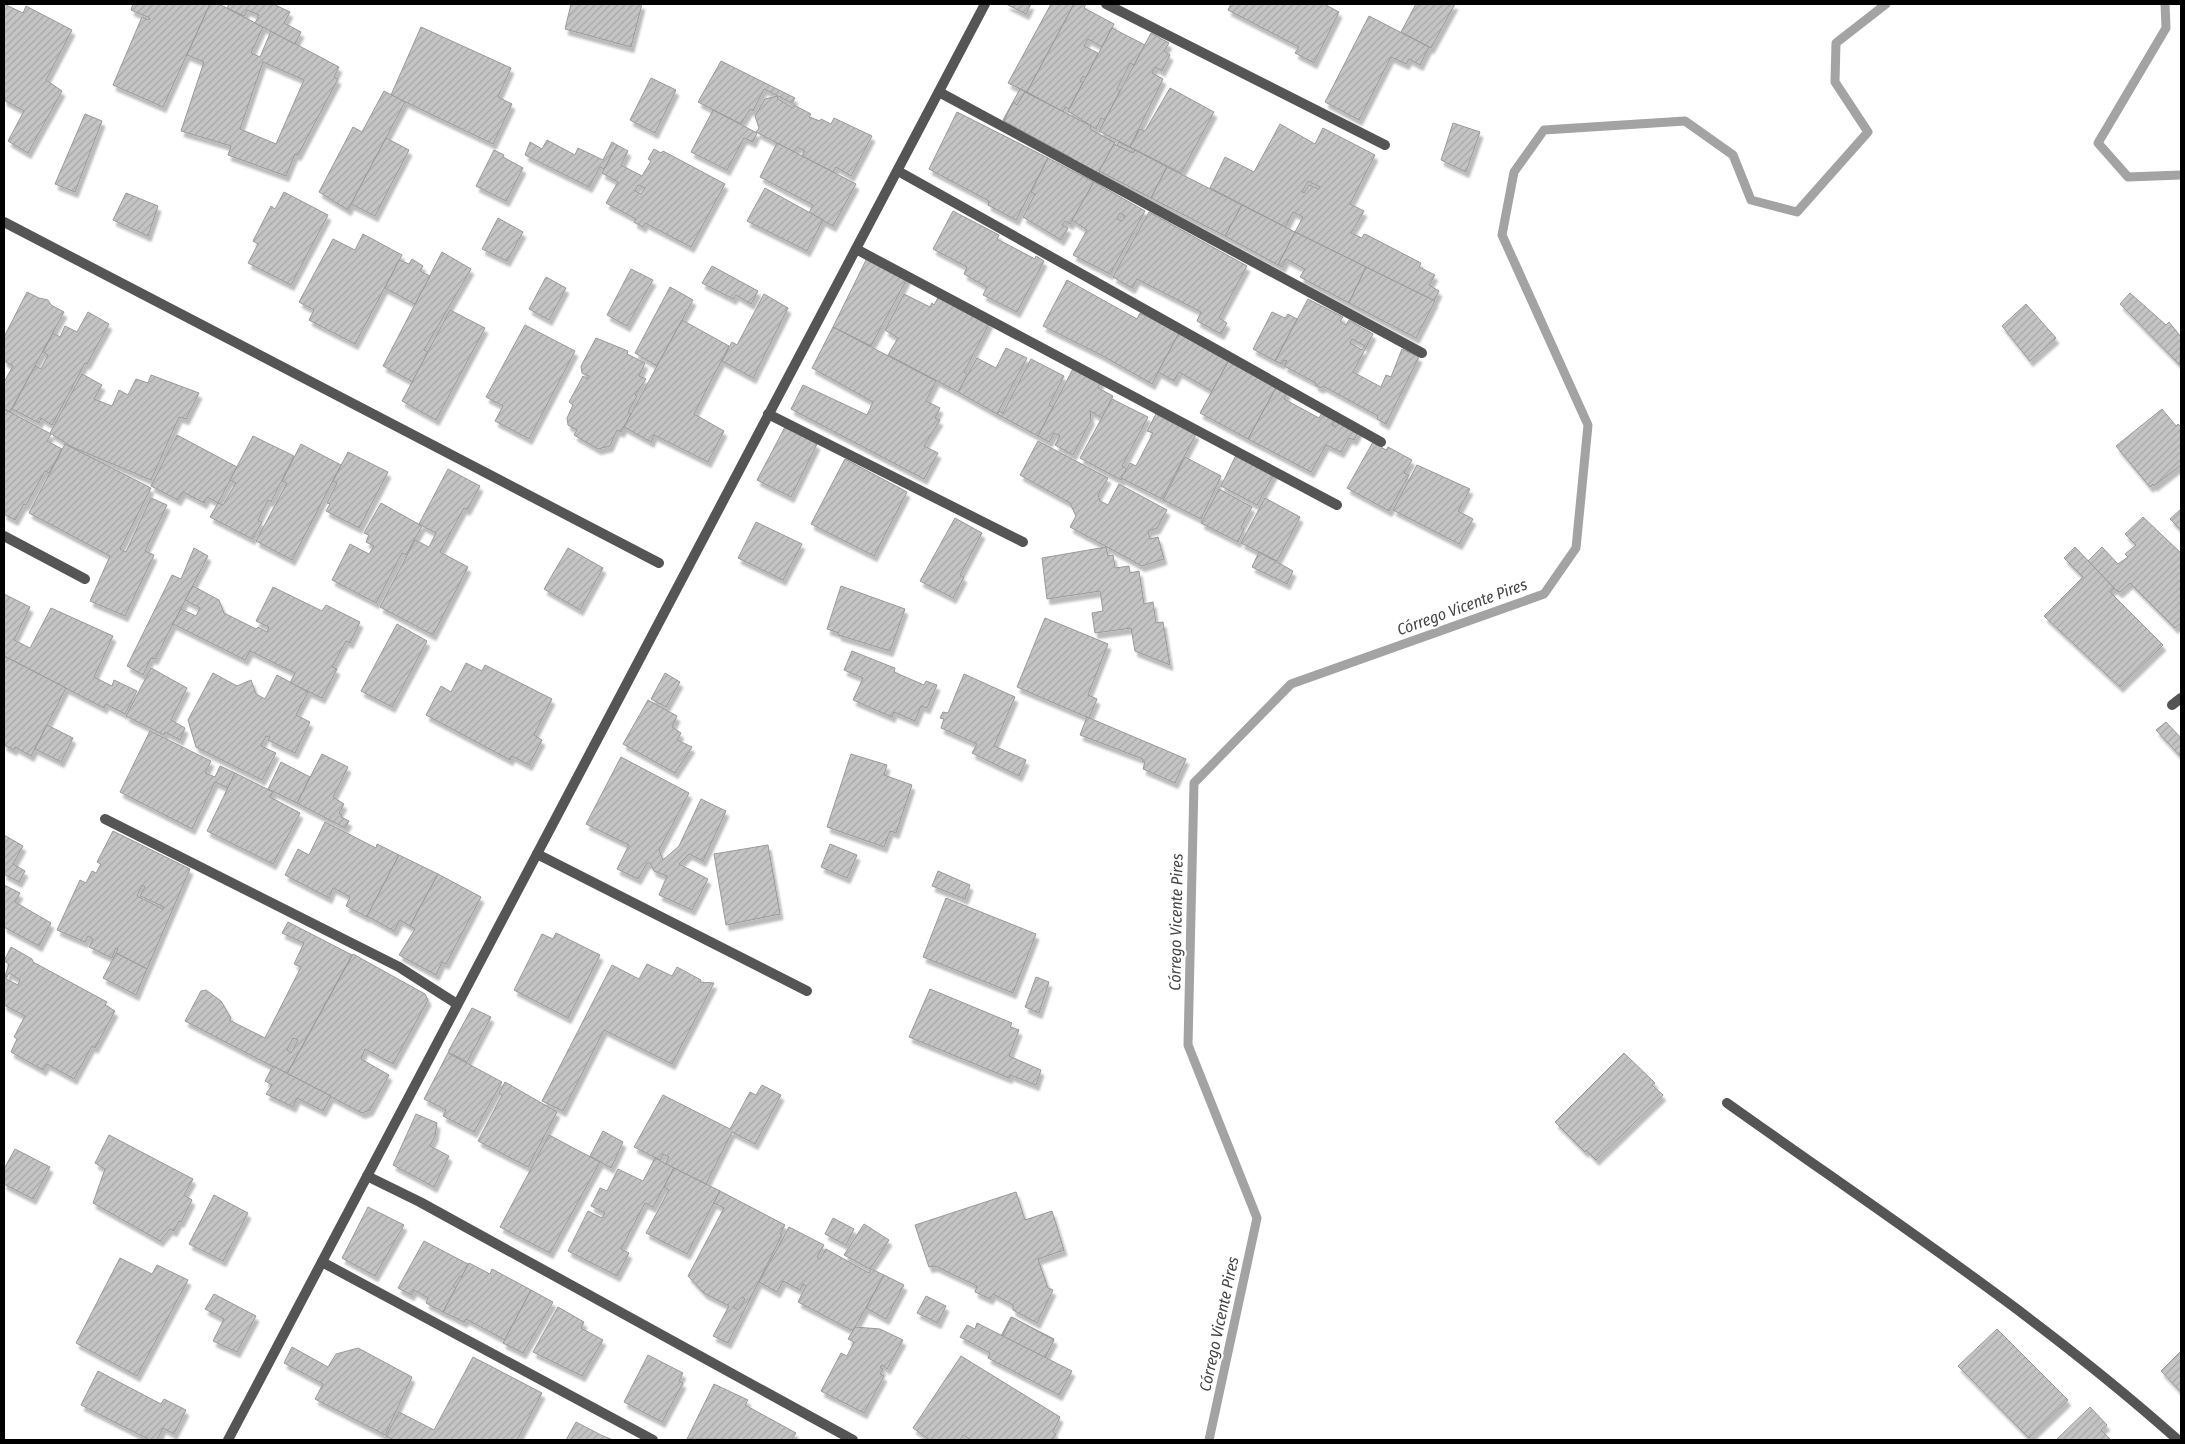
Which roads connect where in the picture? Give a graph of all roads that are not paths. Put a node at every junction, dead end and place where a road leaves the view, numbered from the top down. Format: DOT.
graph roads {
  1 [pos="985,4"];
  2 [pos="1106,4"];
  3 [pos="939,92"];
  4 [pos="1385,145"];
  5 [pos="898,171"];
  6 [pos="4,222"];
  7 [pos="856,249"];
  8 [pos="1422,352"];
  9 [pos="768,414"];
  10 [pos="1381,442"];
  11 [pos="1337,505"];
  12 [pos="4,536"];
  13 [pos="1023,542"];
  14 [pos="659,563"];
  15 [pos="85,579"];
  16 [pos="2181,698"];
  17 [pos="2172,705"];
  18 [pos="105,819"];
  19 [pos="537,854"];
  20 [pos="807,991"];
  21 [pos="457,1004"];
  22 [pos="1727,1103"];
  23 [pos="367,1176"];
  24 [pos="322,1262"];
  25 [pos="228,1440"];
  26 [pos="653,1440"];
  27 [pos="853,1440"];
  28 [pos="2178,1440"];
  1 -- 3 [label="street"];
  2 -- 4 [label="street"];
  3 -- 5 [label="street"];
  3 -- 8 [label="street"];
  5 -- 7 [label="street"];
  5 -- 10 [label="street"];
  6 -- 14 [label="street"];
  7 -- 9 [label="street"];
  7 -- 11 [label="street"];
  9 -- 13 [label="street"];
  9 -- 19 [label="street"];
  12 -- 15 [label="street"];
  16 -- 17 [label="street"];
  18 -- 21 [label="street"];
  19 -- 20 [label="street"];
  19 -- 21 [label="street"];
  21 -- 23 [label="street"];
  22 -- 28 [label="street"];
  23 -- 24 [label="street"];
  23 -- 27 [label="street"];
  24 -- 25 [label="street"];
  24 -- 26 [label="street"];
}
